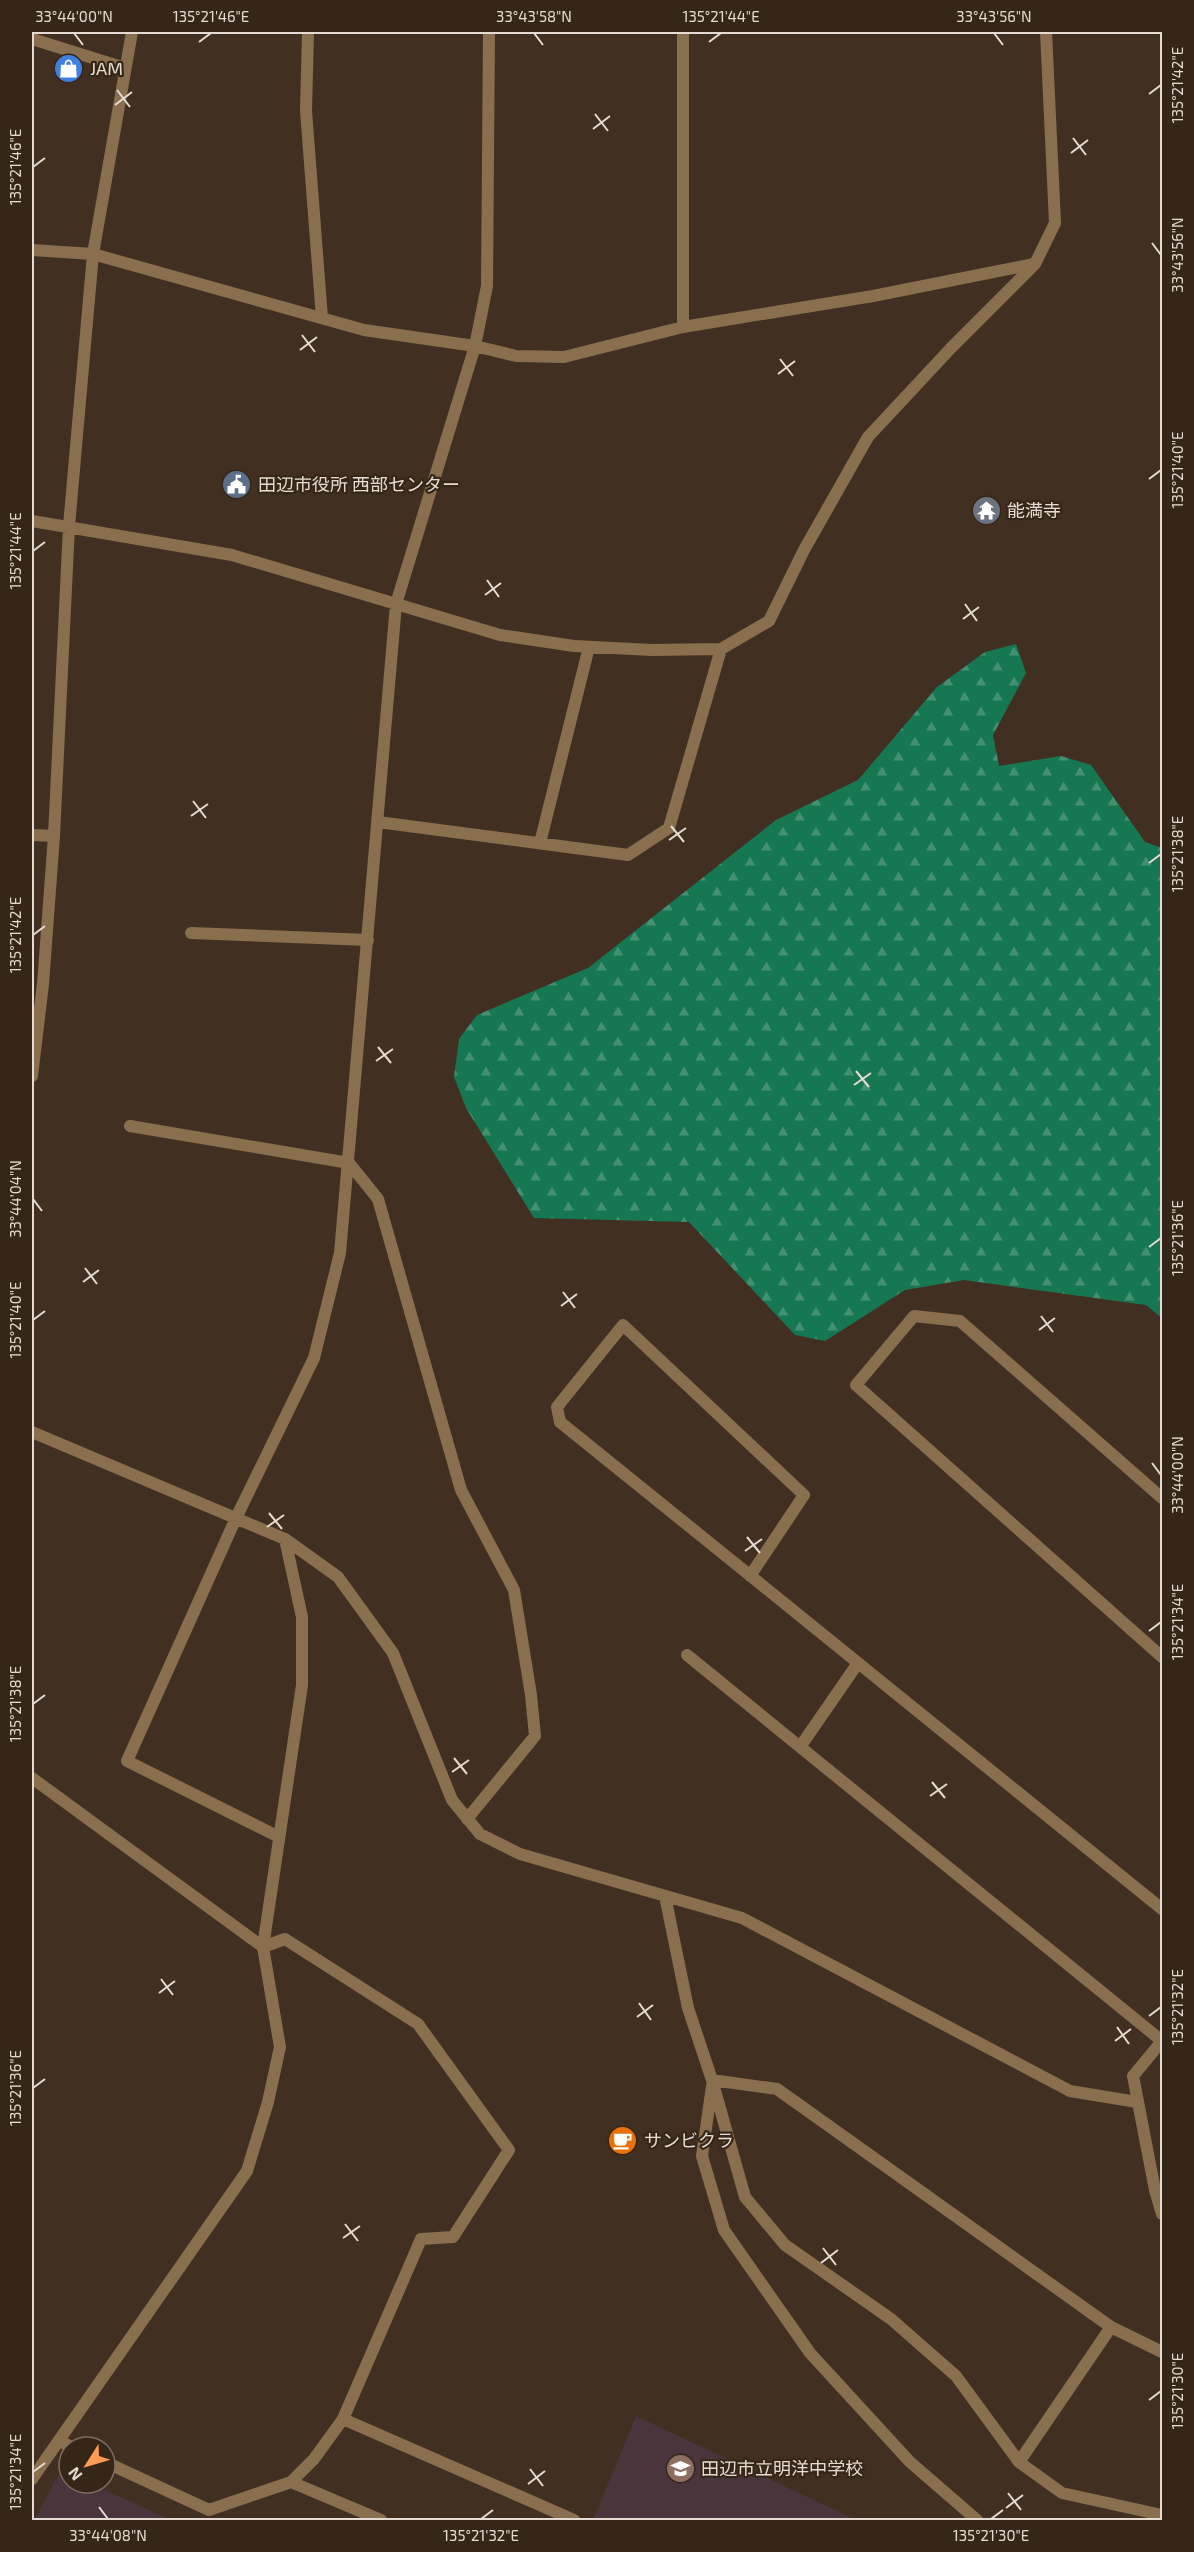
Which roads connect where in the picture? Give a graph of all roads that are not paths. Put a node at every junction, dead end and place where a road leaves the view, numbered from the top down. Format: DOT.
graph roads {
  1 [pos="132,32"];
  2 [pos="308,32"];
  3 [pos="489,32"];
  4 [pos="683,32"];
  5 [pos="1046,32"];
  6 [pos="32,39"];
  7 [pos="125,68"];
  8 [pos="32,250"];
  9 [pos="93,254"];
  10 [pos="1035,264"];
  11 [pos="322,318"];
  12 [pos="683,327"];
  13 [pos="475,346"];
  14 [pos="32,521"];
  15 [pos="69,526"];
  16 [pos="396,604"];
  17 [pos="589,647"];
  18 [pos="720,649"];
  19 [pos="378,822"];
  20 [pos="32,835"];
  21 [pos="54,836"];
  22 [pos="540,843"];
  23 [pos="191,933"];
  24 [pos="368,940"];
  25 [pos="32,1076"];
  26 [pos="130,1126"];
  27 [pos="349,1163"];
  28 [pos="32,1432"];
  29 [pos="1162,1498"];
  30 [pos="236,1518"];
  31 [pos="285,1539"];
  32 [pos="750,1576"];
  33 [pos="687,1655"];
  34 [pos="1162,1657"];
  35 [pos="858,1663"];
  36 [pos="800,1747"];
  37 [pos="32,1779"];
  38 [pos="467,1819"];
  39 [pos="279,1837"];
  40 [pos="665,1896"];
  41 [pos="1162,1909"];
  42 [pos="263,1947"];
  43 [pos="1162,2041"];
  44 [pos="712,2080"];
  45 [pos="1137,2102"];
  46 [pos="1162,2214"];
  47 [pos="1111,2327"];
  48 [pos="1162,2352"];
  49 [pos="343,2419"];
  50 [pos="63,2435"];
  51 [pos="57,2444"];
  52 [pos="1018,2462"];
  53 [pos="117,2468"];
  54 [pos="32,2479"];
  55 [pos="291,2482"];
  56 [pos="1162,2515"];
  57 [pos="381,2520"];
  58 [pos="574,2520"];
  59 [pos="977,2520"];
  1 -- 7 [label="street"];
  2 -- 11 [label="street"];
  3 -- 13 [label="street"];
  4 -- 12 [label="street"];
  5 -- 10 [label="street"];
  6 -- 7 [label="street"];
  7 -- 9 [label="street"];
  8 -- 9 [label="street"];
  9 -- 11 [label="street"];
  9 -- 15 [label="street"];
  10 -- 12 [label="street"];
  10 -- 18 [label="street"];
  11 -- 13 [label="street"];
  12 -- 13 [label="street"];
  13 -- 16 [label="street"];
  14 -- 15 [label="street"];
  15 -- 16 [label="street"];
  15 -- 21 [label="street"];
  16 -- 17 [label="street"];
  16 -- 19 [label="street"];
  17 -- 18 [label="street"];
  17 -- 22 [label="street"];
  18 -- 22 [label="street"];
  19 -- 22 [label="street"];
  19 -- 24 [label="street"];
  20 -- 21 [label="street"];
  21 -- 25 [label="street"];
  23 -- 24 [label="street"];
  24 -- 27 [label="street"];
  26 -- 27 [label="street"];
  27 -- 30 [label="street"];
  27 -- 38 [label="street"];
  28 -- 30 [label="street"];
  29 -- 34 [label="street"];
  30 -- 31 [label="street"];
  30 -- 39 [label="street"];
  31 -- 38 [label="street"];
  31 -- 39 [label="street"];
  32 -- 32 [label="street"];
  32 -- 35 [label="street"];
  33 -- 36 [label="street"];
  35 -- 36 [label="street"];
  35 -- 41 [label="street"];
  36 -- 43 [label="street"];
  37 -- 42 [label="street"];
  38 -- 40 [label="street"];
  39 -- 42 [label="street"];
  40 -- 44 [label="street"];
  40 -- 45 [label="street"];
  42 -- 49 [label="street"];
  42 -- 50 [label="street"];
  43 -- 45 [label="street"];
  44 -- 47 [label="street"];
  44 -- 52 [label="street"];
  44 -- 59 [label="street"];
  45 -- 46 [label="street"];
  47 -- 48 [label="street"];
  47 -- 52 [label="street"];
  49 -- 55 [label="street"];
  49 -- 58 [label="street"];
  51 -- 54 [label="street"];
  52 -- 56 [label="street"];
  53 -- 55 [label="street"];
  55 -- 57 [label="street"];
}
